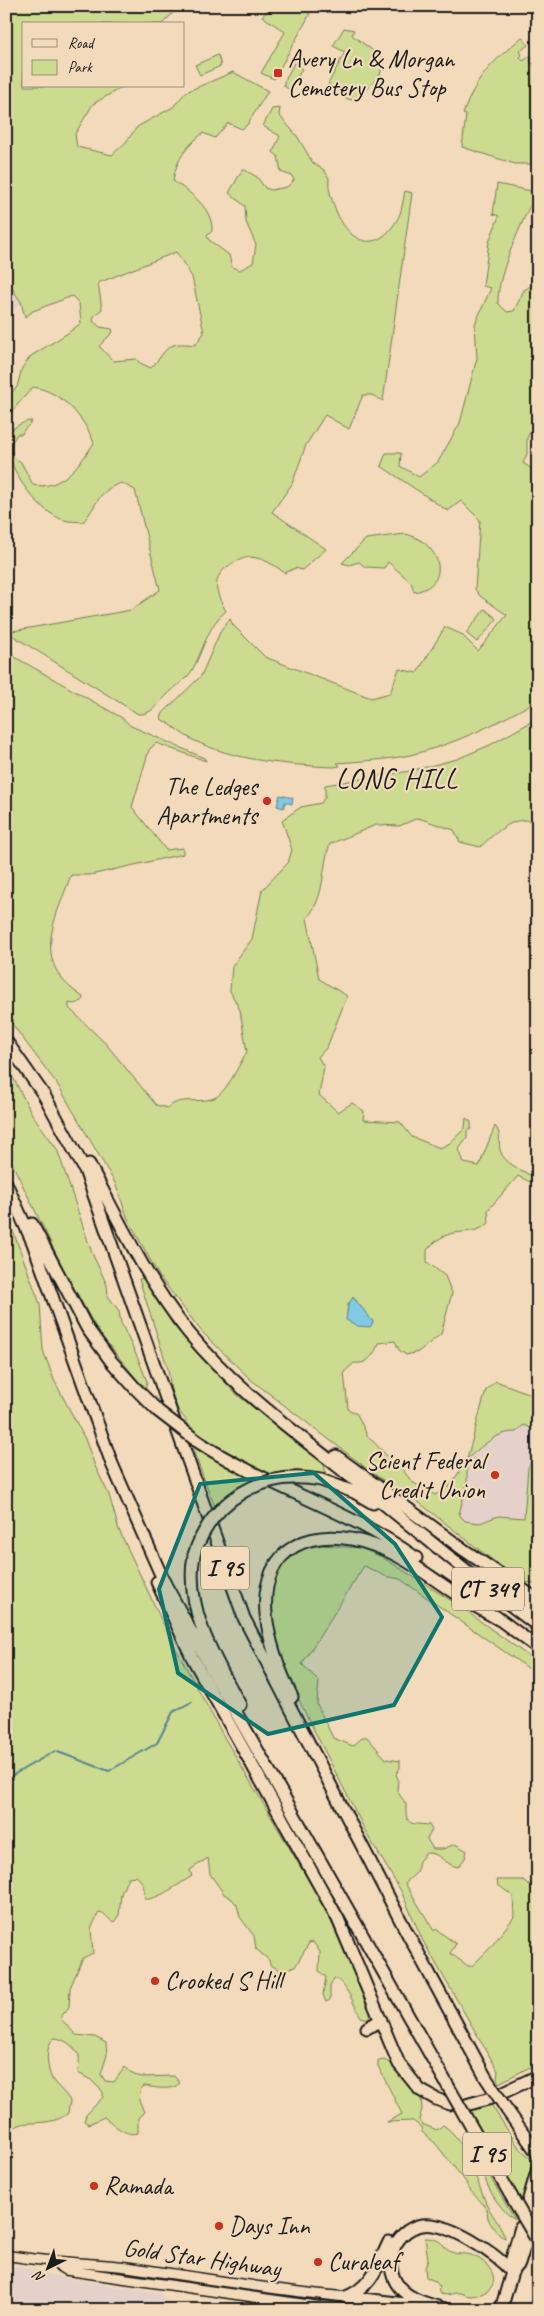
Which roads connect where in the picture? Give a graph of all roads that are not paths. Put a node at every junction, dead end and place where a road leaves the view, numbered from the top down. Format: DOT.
graph roads {
  1 [pos="6,1040"];
  2 [pos="6,1182"];
  3 [pos="210,1357"];
  4 [pos="112,1464"];
  5 [pos="440,1550"];
  6 [pos="464,1550"];
  7 [pos="538,1600"];
  8 [pos="538,1614"];
  9 [pos="500,1620"];
  10 [pos="538,1626"];
  11 [pos="538,1648"];
  12 [pos="371,1864"];
  13 [pos="381,2020"];
  14 [pos="367,2028"];
  15 [pos="428,2049"];
  16 [pos="538,2076"];
  17 [pos="504,2092"];
  18 [pos="491,2098"];
  19 [pos="450,2104"];
  20 [pos="465,2110"];
  21 [pos="535,2150"];
  22 [pos="538,2168"];
  23 [pos="538,2200"];
  24 [pos="526,2209"];
  25 [pos="532,2220"];
  26 [pos="521,2227"];
  27 [pos="469,2240"];
  28 [pos="532,2240"];
  29 [pos="6,2255"];
  30 [pos="52,2262"];
  31 [pos="512,2272"];
  32 [pos="346,2297"];
  33 [pos="502,2306"];
  34 [pos="326,2308"];
  35 [pos="450,2309"];
  36 [pos="349,2310"];
  1 -- 3 [label="highway"];
  1 -- 12 [label="highway, I 95"];
  2 -- 4 [label="highway, I 95"];
  2 -- 9 [label="highway, bridge"];
  3 -- 5 [label="highway"];
  3 -- 6 [label="highway"];
  4 -- 13 [label="highway"];
  4 -- 15 [label="highway, I 95"];
  5 -- 10 [label="highway, CT 349"];
  5 -- 15 [label="highway, bridge"];
  6 -- 7 [label="highway"];
  6 -- 8 [label="highway"];
  9 -- 11 [label="highway, CT 349"];
  9 -- 12 [label="highway"];
  12 -- 21 [label="highway, I 95, bridge"];
  13 -- 14 [label="highway"];
  13 -- 19 [label="highway"];
  15 -- 20 [label="highway, I 95, bridge"];
  16 -- 17 [label="highway"];
  18 -- 20 [label="highway"];
  20 -- 28 [label="highway, I 95, bridge"];
  22 -- 24 [label="highway"];
  23 -- 25 [label="highway"];
  26 -- 31 [label="highway"];
  27 -- 31 [label="highway"];
  27 -- 32 [label="highway"];
  27 -- 35 [label="highway"];
  28 -- 31 [label="highway"];
  29 -- 30 [label="main road, Gold Star Highway"];
  30 -- 32 [label="main road, Gold Star Highway"];
  30 -- 34 [label="main road, Gold Star Highway"];
  31 -- 33 [label="highway"];
  32 -- 35 [label="highway"];
  34 -- 36 [label="highway"];
}
